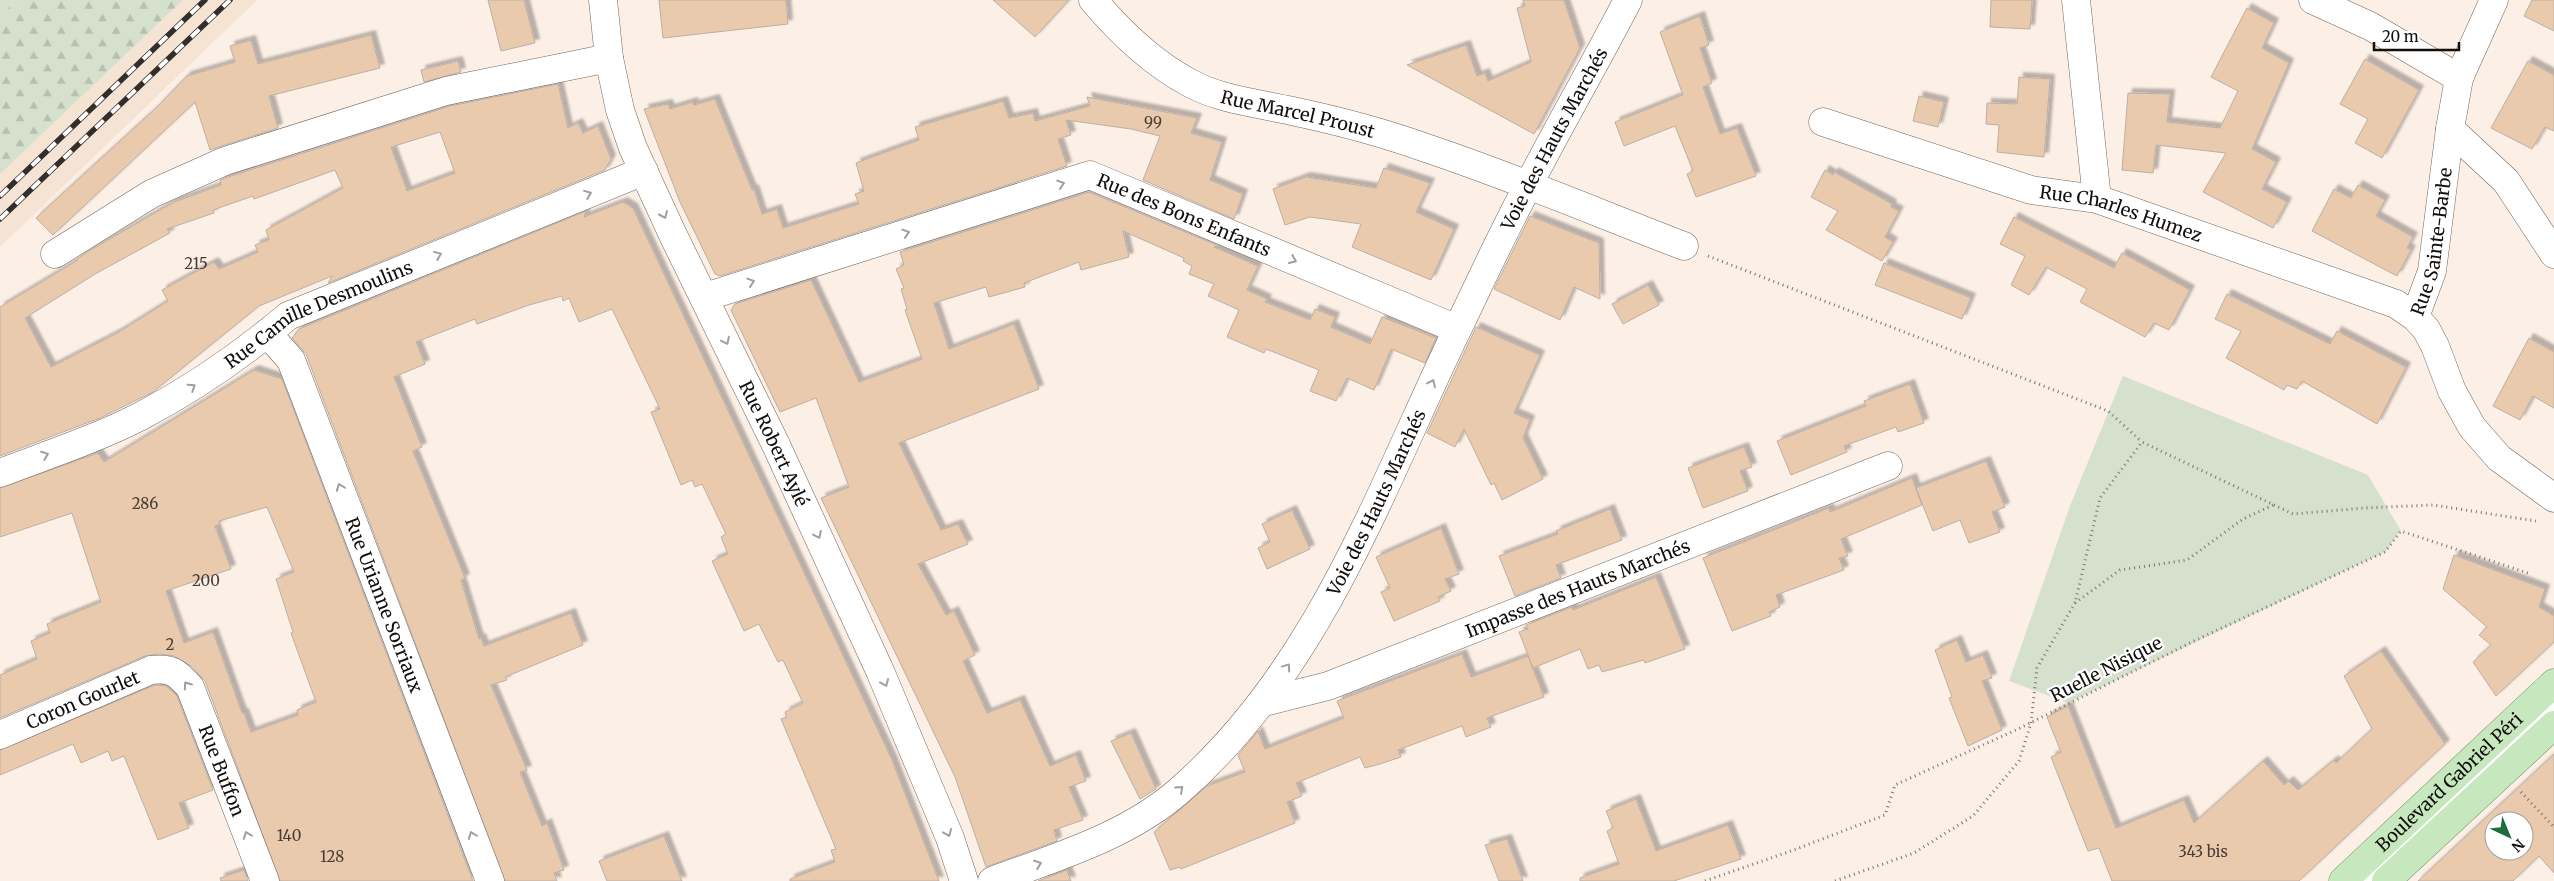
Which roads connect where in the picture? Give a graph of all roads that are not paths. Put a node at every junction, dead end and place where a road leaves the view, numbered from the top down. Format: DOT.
graph roads {
  1 [pos="603,0"];
  2 [pos="1093,0"];
  3 [pos="1628,0"];
  4 [pos="2076,0"];
  5 [pos="2313,0"];
  6 [pos="2494,0"];
  7 [pos="609,58"];
  8 [pos="2459,78"];
  9 [pos="1823,122"];
  10 [pos="2450,129"];
  11 [pos="644,171"];
  12 [pos="1528,185"];
  13 [pos="2097,199"];
  14 [pos="1684,246"];
  15 [pos="55,254"];
  16 [pos="2554,254"];
  17 [pos="705,297"];
  18 [pos="2415,317"];
  19 [pos="1457,329"];
  20 [pos="267,333"];
  21 [pos="1888,466"];
  22 [pos="0,473"];
  23 [pos="2554,498"];
  24 [pos="167,669"];
  25 [pos="2554,683"];
  26 [pos="1264,702"];
  27 [pos="2554,703"];
  28 [pos="2554,725"];
  29 [pos="0,735"];
  30 [pos="265,881"];
  31 [pos="490,881"];
  32 [pos="964,881"];
  33 [pos="992,881"];
  34 [pos="2343,881"];
  35 [pos="2365,881"];
  36 [pos="2386,881"];
  1 -- 7 [label="street, Rue Robert Aylé"];
  2 -- 12 [label="street, Rue Marcel Proust"];
  3 -- 12 [label="street, Voie des Hauts Marchés"];
  4 -- 13 [label="street"];
  5 -- 8 [label="street"];
  6 -- 8 [label="street, Rue Sainte-Barbe"];
  7 -- 11 [label="street, Rue Robert Aylé"];
  7 -- 15 [label="street"];
  8 -- 10 [label="street, Rue Sainte-Barbe"];
  9 -- 13 [label="street, Rue Charles Humez"];
  10 -- 16 [label="street"];
  10 -- 18 [label="street, Rue Sainte-Barbe"];
  11 -- 17 [label="street, Rue Robert Aylé, one-way"];
  20 -- 11 [label="street, Rue Camille Desmoulins, one-way"];
  12 -- 14 [label="street, Rue Marcel Proust"];
  12 -- 19 [label="street, Voie des Hauts Marchés"];
  13 -- 18 [label="street, Rue Charles Humez"];
  17 -- 19 [label="street, Rue des Bons Enfants, one-way"];
  17 -- 32 [label="street, Rue Robert Aylé, one-way"];
  18 -- 23 [label="street, Rue Sainte-Barbe"];
  26 -- 19 [label="street, Voie des Hauts Marchés, one-way"];
  22 -- 20 [label="street, Rue Camille Desmoulins, one-way"];
  31 -- 20 [label="street, Rue Urianne Sorriaux, one-way"];
  21 -- 26 [label="street, Impasse des Hauts Marchés"];
  24 -- 29 [label="street, Coron Gourlet"];
  30 -- 24 [label="street, Rue Buffon, one-way"];
  25 -- 34 [label="main road, Boulevard Gabriel Péri"];
  33 -- 26 [label="street, Voie des Hauts Marchés, one-way"];
  27 -- 35 [label="street"];
  28 -- 36 [label="main road, Boulevard Gabriel Péri"];
}
